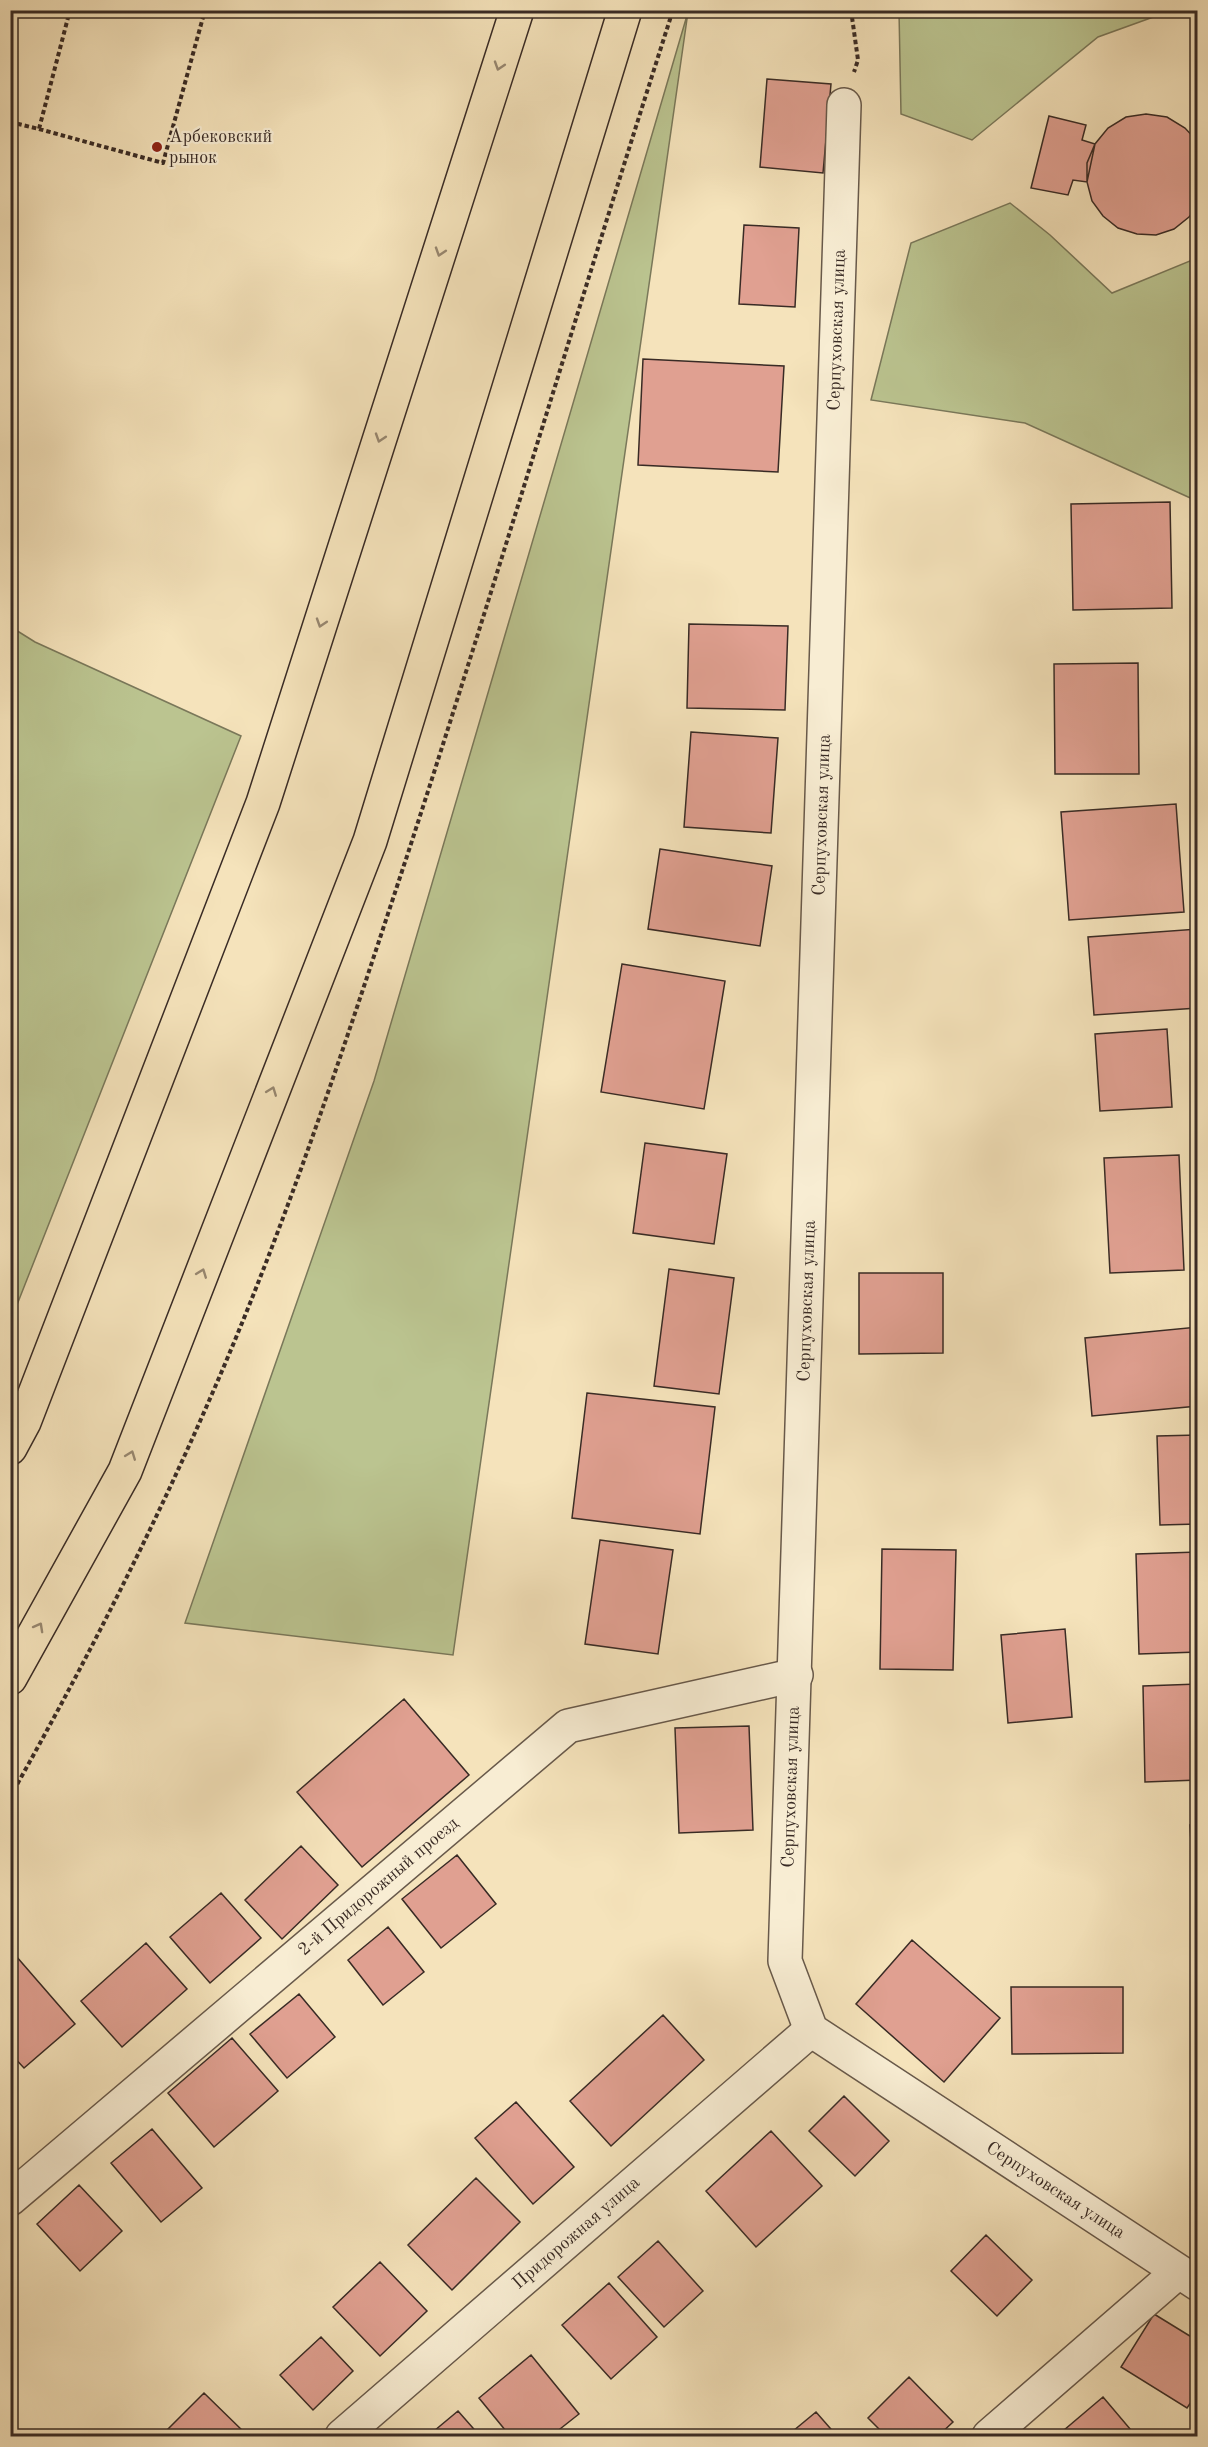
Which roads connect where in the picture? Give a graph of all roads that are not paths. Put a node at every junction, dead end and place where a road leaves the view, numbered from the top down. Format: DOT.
graph roads {
  1 [pos="517,10"];
  2 [pos="625,10"];
  3 [pos="844,105"];
  4 [pos="10,1448"];
  5 [pos="796,1675"];
  6 [pos="10,1678"];
  7 [pos="811,2030"];
  8 [pos="10,2199"];
  9 [pos="1188,2278"];
  10 [pos="342,2436"];
  11 [pos="989,2436"];
  1 -- 4 [label="main road, one-way"];
  6 -- 2 [label="main road, one-way"];
  3 -- 5 [label="street, Серпуховская улица"];
  5 -- 7 [label="street, Серпуховская улица"];
  5 -- 8 [label="street, 2-й Придорожный проезд"];
  7 -- 9 [label="street, Серпуховская улица"];
  7 -- 10 [label="street, Придорожная улица"];
  9 -- 11 [label="street"];
}
